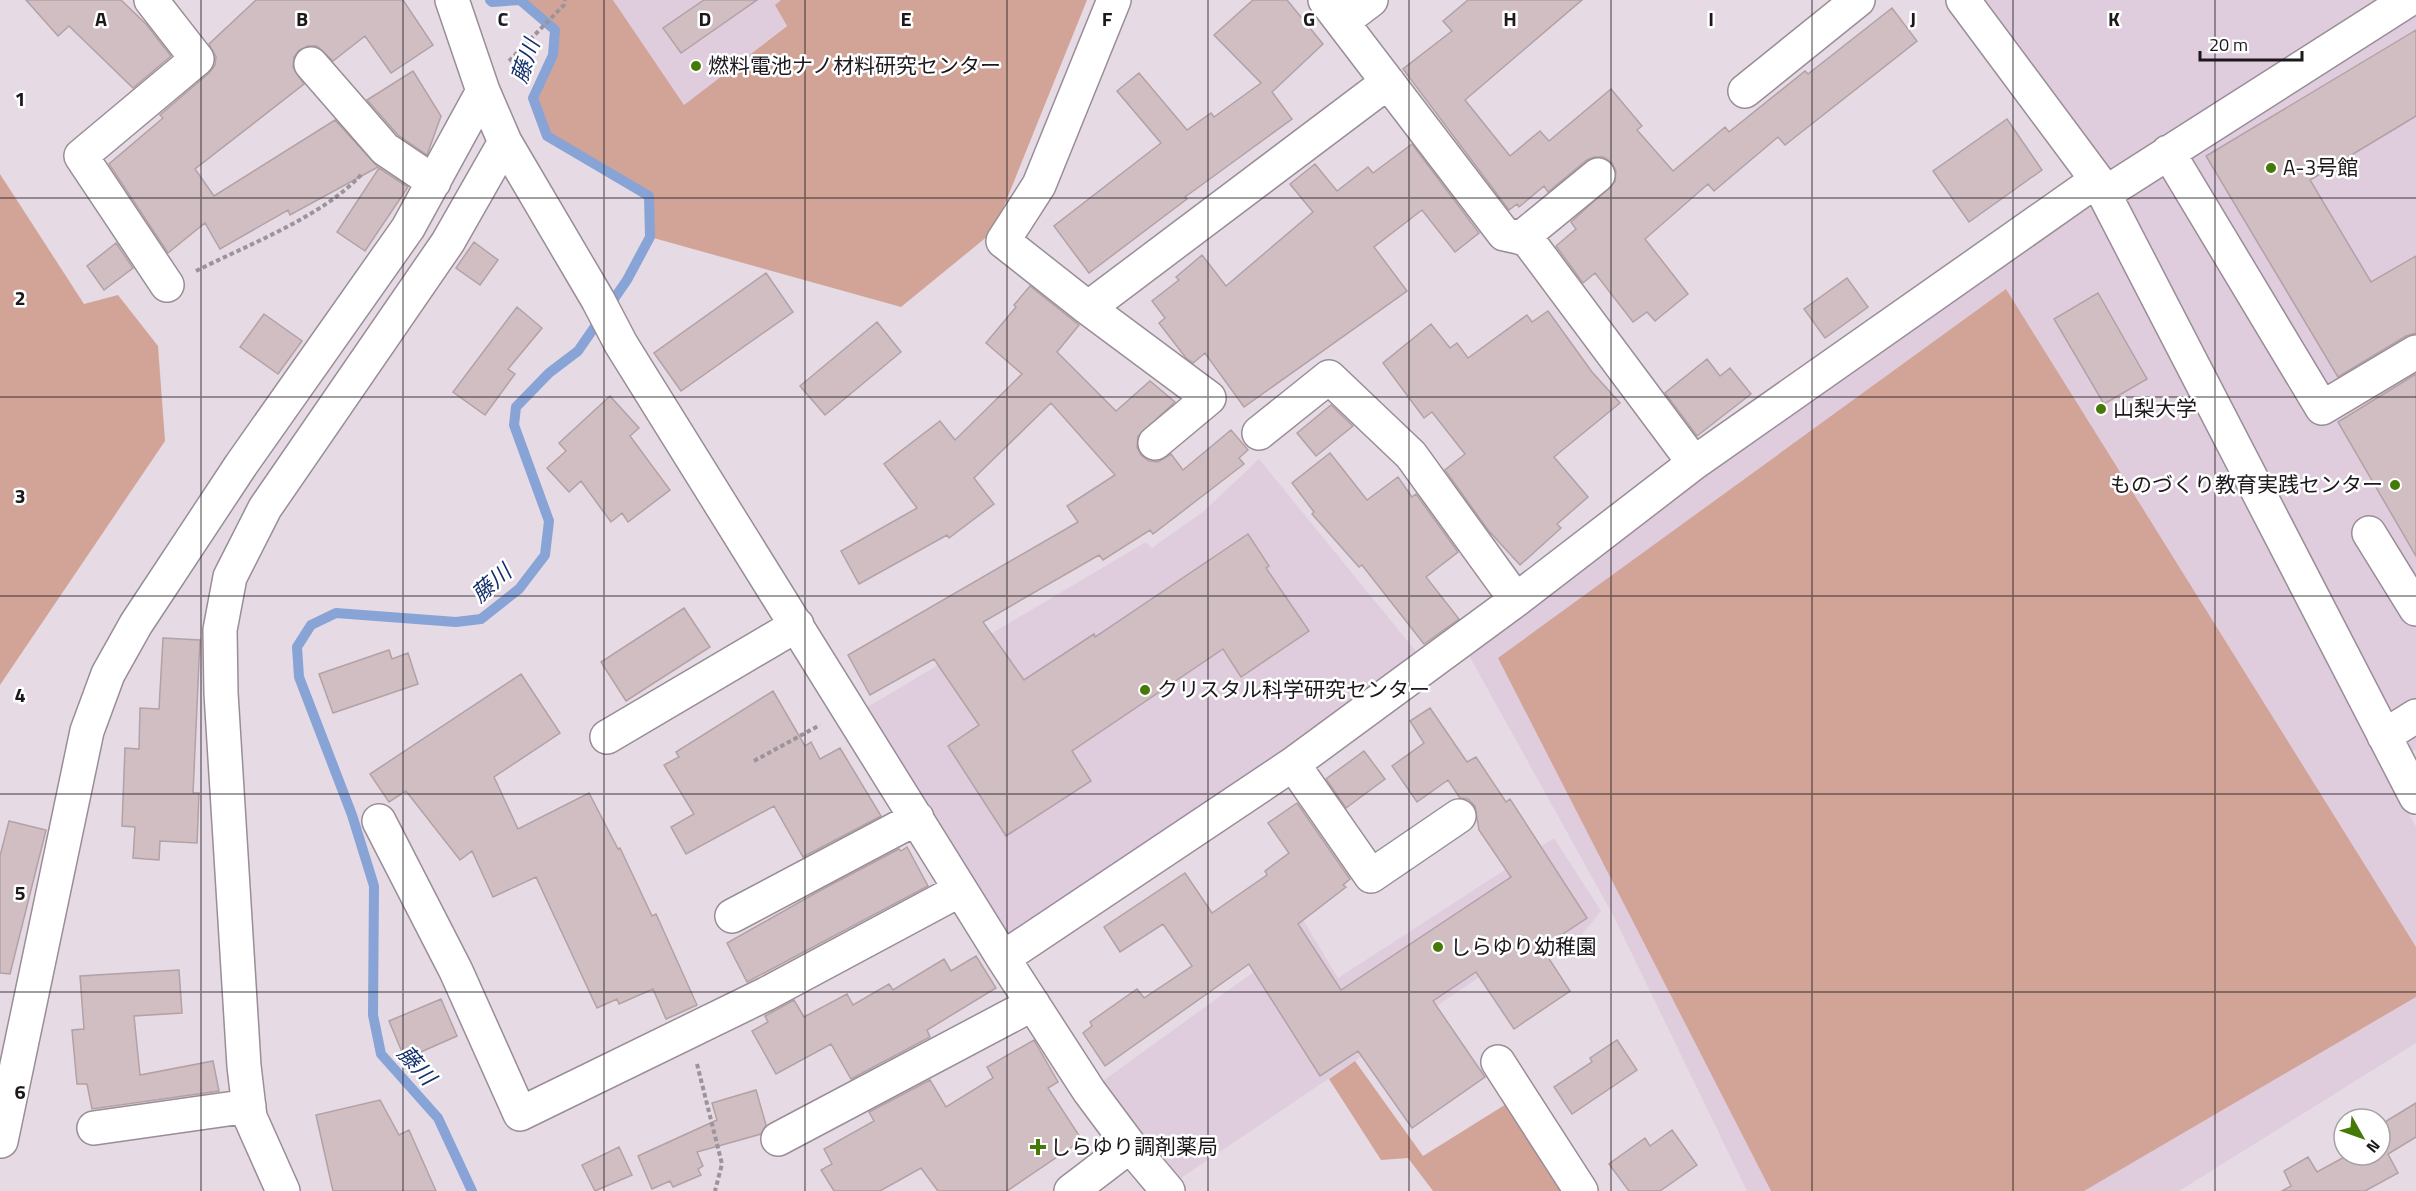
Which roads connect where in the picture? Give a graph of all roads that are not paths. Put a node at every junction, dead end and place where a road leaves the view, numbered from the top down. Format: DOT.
graph roads {
  1 [pos="151,0"];
  2 [pos="452,0"];
  3 [pos="1114,0"];
  4 [pos="1371,0"];
  5 [pos="1858,0"];
  6 [pos="1963,0"];
  7 [pos="2408,0"];
  8 [pos="1333,11"];
  9 [pos="311,64"];
  10 [pos="1388,82"];
  11 [pos="483,91"];
  12 [pos="1744,91"];
  13 [pos="505,142"];
  14 [pos="2168,152"];
  15 [pos="1598,176"];
  16 [pos="434,182"];
  17 [pos="2100,187"];
  18 [pos="1521,238"];
  19 [pos="167,285"];
  20 [pos="1089,308"];
  21 [pos="2416,352"];
  22 [pos="1259,433"];
  23 [pos="1155,443"];
  24 [pos="1694,463"];
  25 [pos="2369,533"];
  26 [pos="1516,600"];
  27 [pos="2416,609"];
  28 [pos="797,625"];
  29 [pos="2416,716"];
  30 [pos="2384,736"];
  31 [pos="607,737"];
  32 [pos="1293,764"];
  33 [pos="2416,797"];
  34 [pos="1459,816"];
  35 [pos="917,818"];
  36 [pos="379,821"];
  37 [pos="960,890"];
  38 [pos="732,916"];
  39 [pos="1004,958"];
  40 [pos="1033,1004"];
  41 [pos="1498,1062"];
  42 [pos="249,1106"];
  43 [pos="94,1128"];
  44 [pos="778,1139"];
  45 [pos="1,1141"];
  46 [pos="1130,1146"];
  47 [pos="283,1191"];
  48 [pos="1071,1191"];
  49 [pos="1168,1191"];
  50 [pos="1581,1191"];
  1 -- 19 [label="street"];
  2 -- 11 [label="street"];
  3 -- 20 [label="street"];
  4 -- 8 [label="street"];
  5 -- 12 [label="street"];
  6 -- 17 [label="street"];
  7 -- 14 [label="street"];
  8 -- 10 [label="street"];
  9 -- 16 [label="street"];
  10 -- 18 [label="street"];
  10 -- 20 [label="street"];
  11 -- 13 [label="street"];
  11 -- 16 [label="street"];
  13 -- 28 [label="street"];
  13 -- 42 [label="street"];
  14 -- 17 [label="street"];
  14 -- 21 [label="street"];
  15 -- 18 [label="street"];
  16 -- 45 [label="street"];
  17 -- 24 [label="street"];
  17 -- 30 [label="street"];
  18 -- 24 [label="street"];
  20 -- 23 [label="street"];
  22 -- 26 [label="street"];
  24 -- 26 [label="street"];
  25 -- 27 [label="street"];
  26 -- 32 [label="street"];
  28 -- 31 [label="street"];
  28 -- 35 [label="street"];
  29 -- 30 [label="street"];
  30 -- 33 [label="street"];
  32 -- 34 [label="street"];
  32 -- 39 [label="street"];
  35 -- 37 [label="street"];
  35 -- 38 [label="street"];
  36 -- 37 [label="street"];
  37 -- 39 [label="street"];
  39 -- 40 [label="street"];
  40 -- 44 [label="street"];
  40 -- 46 [label="street"];
  41 -- 50 [label="street"];
  42 -- 43 [label="street"];
  42 -- 47 [label="street"];
  46 -- 48 [label="street"];
  46 -- 49 [label="street"];
}
